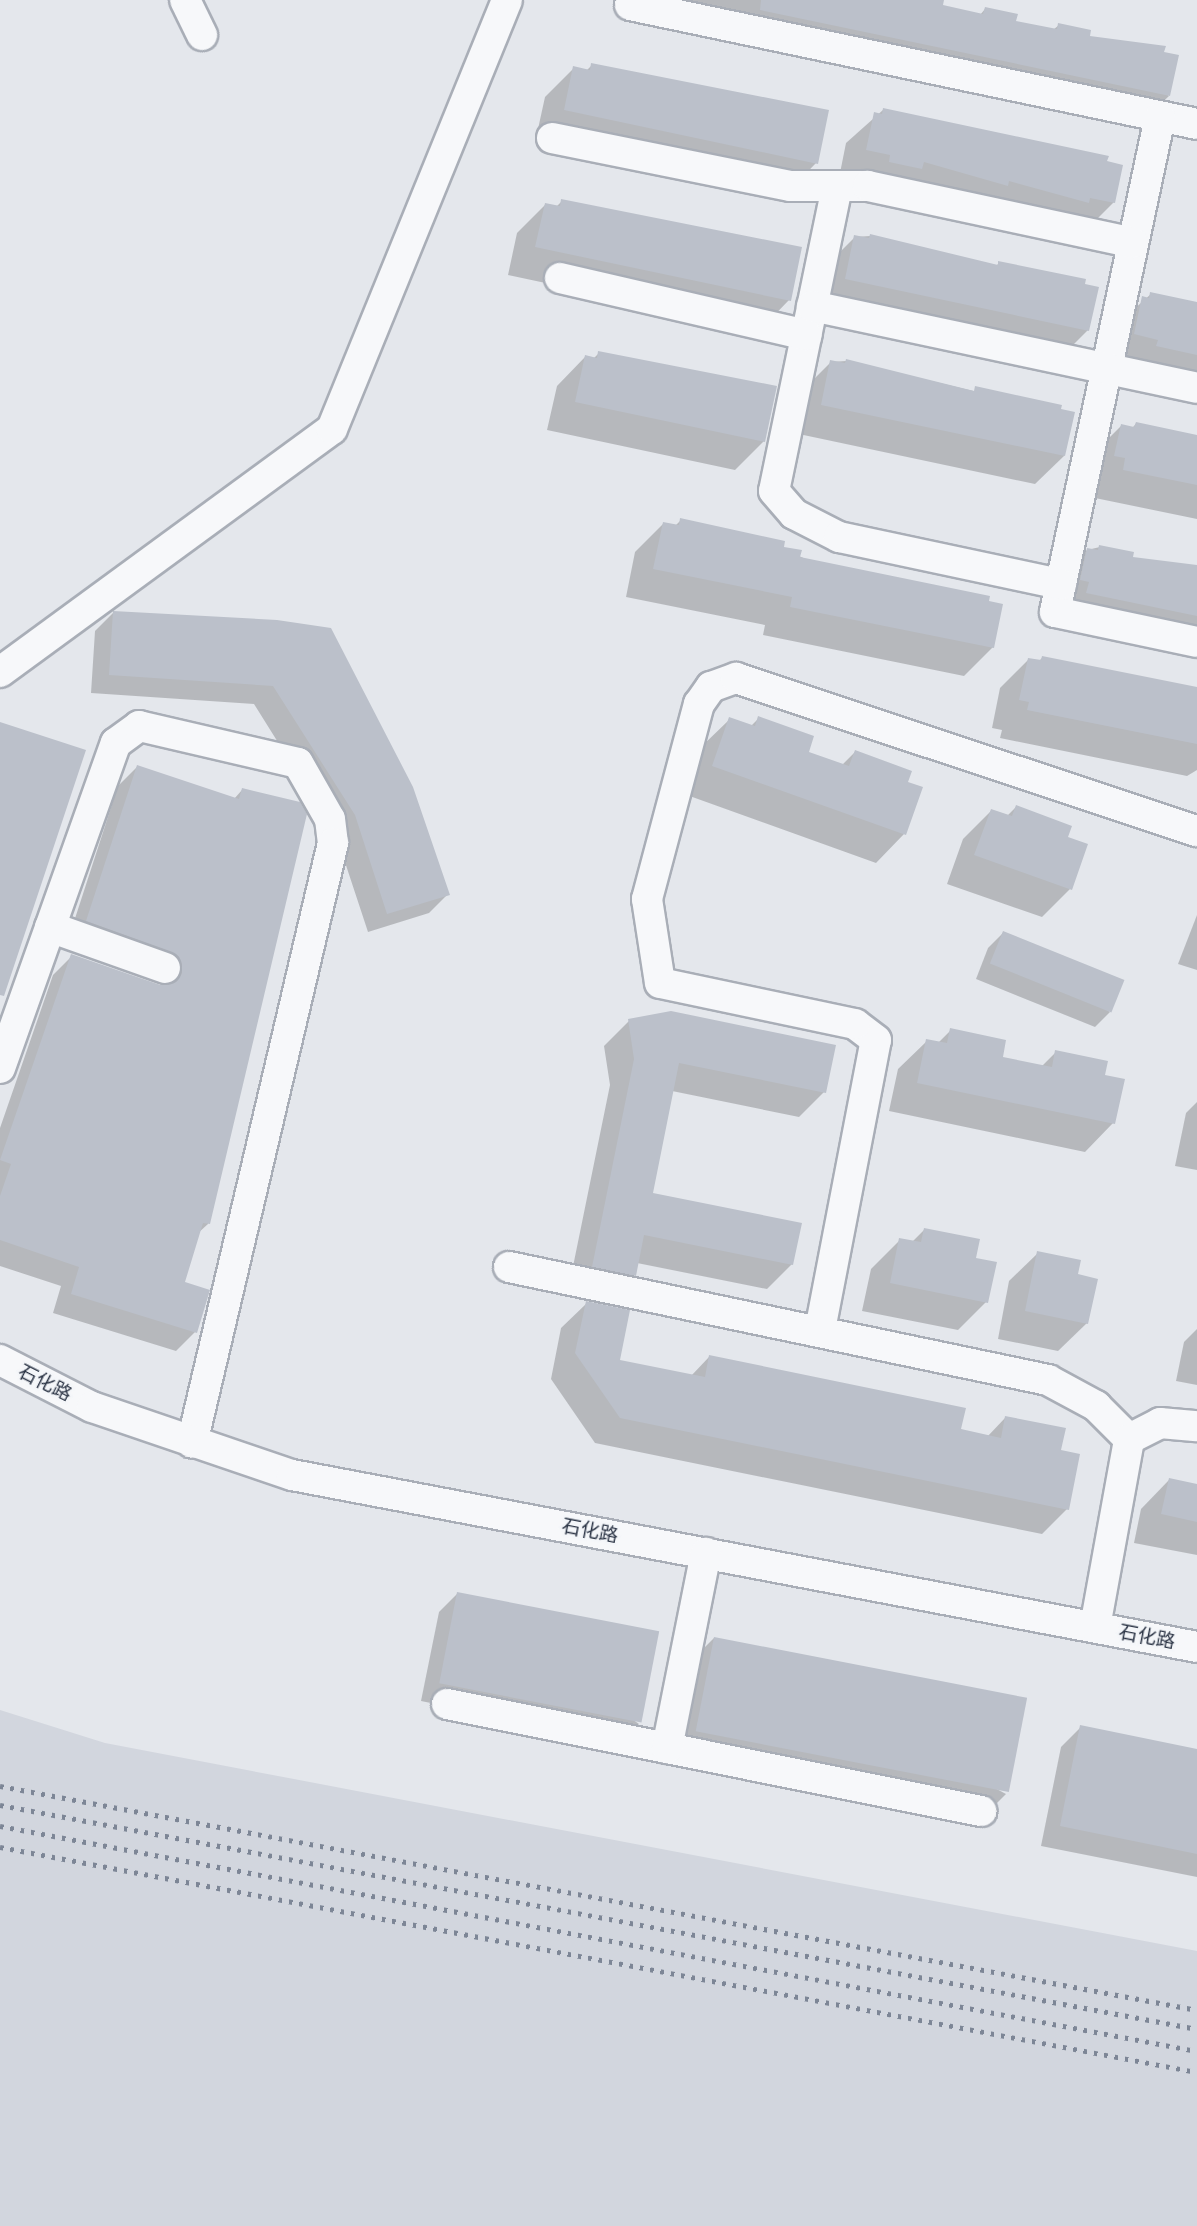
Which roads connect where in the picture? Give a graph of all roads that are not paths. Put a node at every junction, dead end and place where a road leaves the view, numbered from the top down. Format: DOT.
graph roads {
  1 [pos="186,0"];
  2 [pos="507,0"];
  3 [pos="629,5"];
  4 [pos="202,35"];
  5 [pos="1160,117"];
  6 [pos="1197,124"];
  7 [pos="552,138"];
  8 [pos="837,187"];
  9 [pos="1133,243"];
  10 [pos="560,278"];
  11 [pos="810,321"];
  12 [pos="1107,369"];
  13 [pos="1197,388"];
  14 [pos="1061,584"];
  15 [pos="1197,642"];
  16 [pos="0,672"];
  17 [pos="1197,831"];
  18 [pos="50,927"];
  19 [pos="165,968"];
  20 [pos="0,1068"];
  21 [pos="509,1267"];
  22 [pos="820,1330"];
  23 [pos="0,1360"];
  24 [pos="1197,1426"];
  25 [pos="1129,1439"];
  26 [pos="192,1443"];
  27 [pos="706,1553"];
  28 [pos="1095,1627"];
  29 [pos="1197,1647"];
  30 [pos="447,1704"];
  31 [pos="667,1748"];
  32 [pos="981,1811"];
  1 -- 4 [label="street"];
  2 -- 16 [label="street"];
  3 -- 5 [label="street"];
  5 -- 6 [label="street"];
  5 -- 9 [label="street"];
  7 -- 8 [label="street"];
  8 -- 9 [label="street"];
  8 -- 11 [label="street"];
  9 -- 12 [label="street"];
  10 -- 11 [label="street"];
  11 -- 12 [label="street"];
  11 -- 14 [label="street"];
  12 -- 13 [label="street"];
  12 -- 14 [label="street"];
  14 -- 15 [label="street"];
  17 -- 22 [label="street"];
  18 -- 19 [label="street"];
  18 -- 20 [label="street"];
  18 -- 26 [label="street"];
  21 -- 22 [label="street"];
  22 -- 25 [label="street"];
  23 -- 26 [label="street, 石化路"];
  24 -- 25 [label="street"];
  25 -- 28 [label="street"];
  26 -- 27 [label="street, 石化路"];
  27 -- 28 [label="street, 石化路"];
  27 -- 31 [label="street"];
  28 -- 29 [label="street, 石化路"];
  30 -- 31 [label="street"];
  31 -- 32 [label="street"];
}
